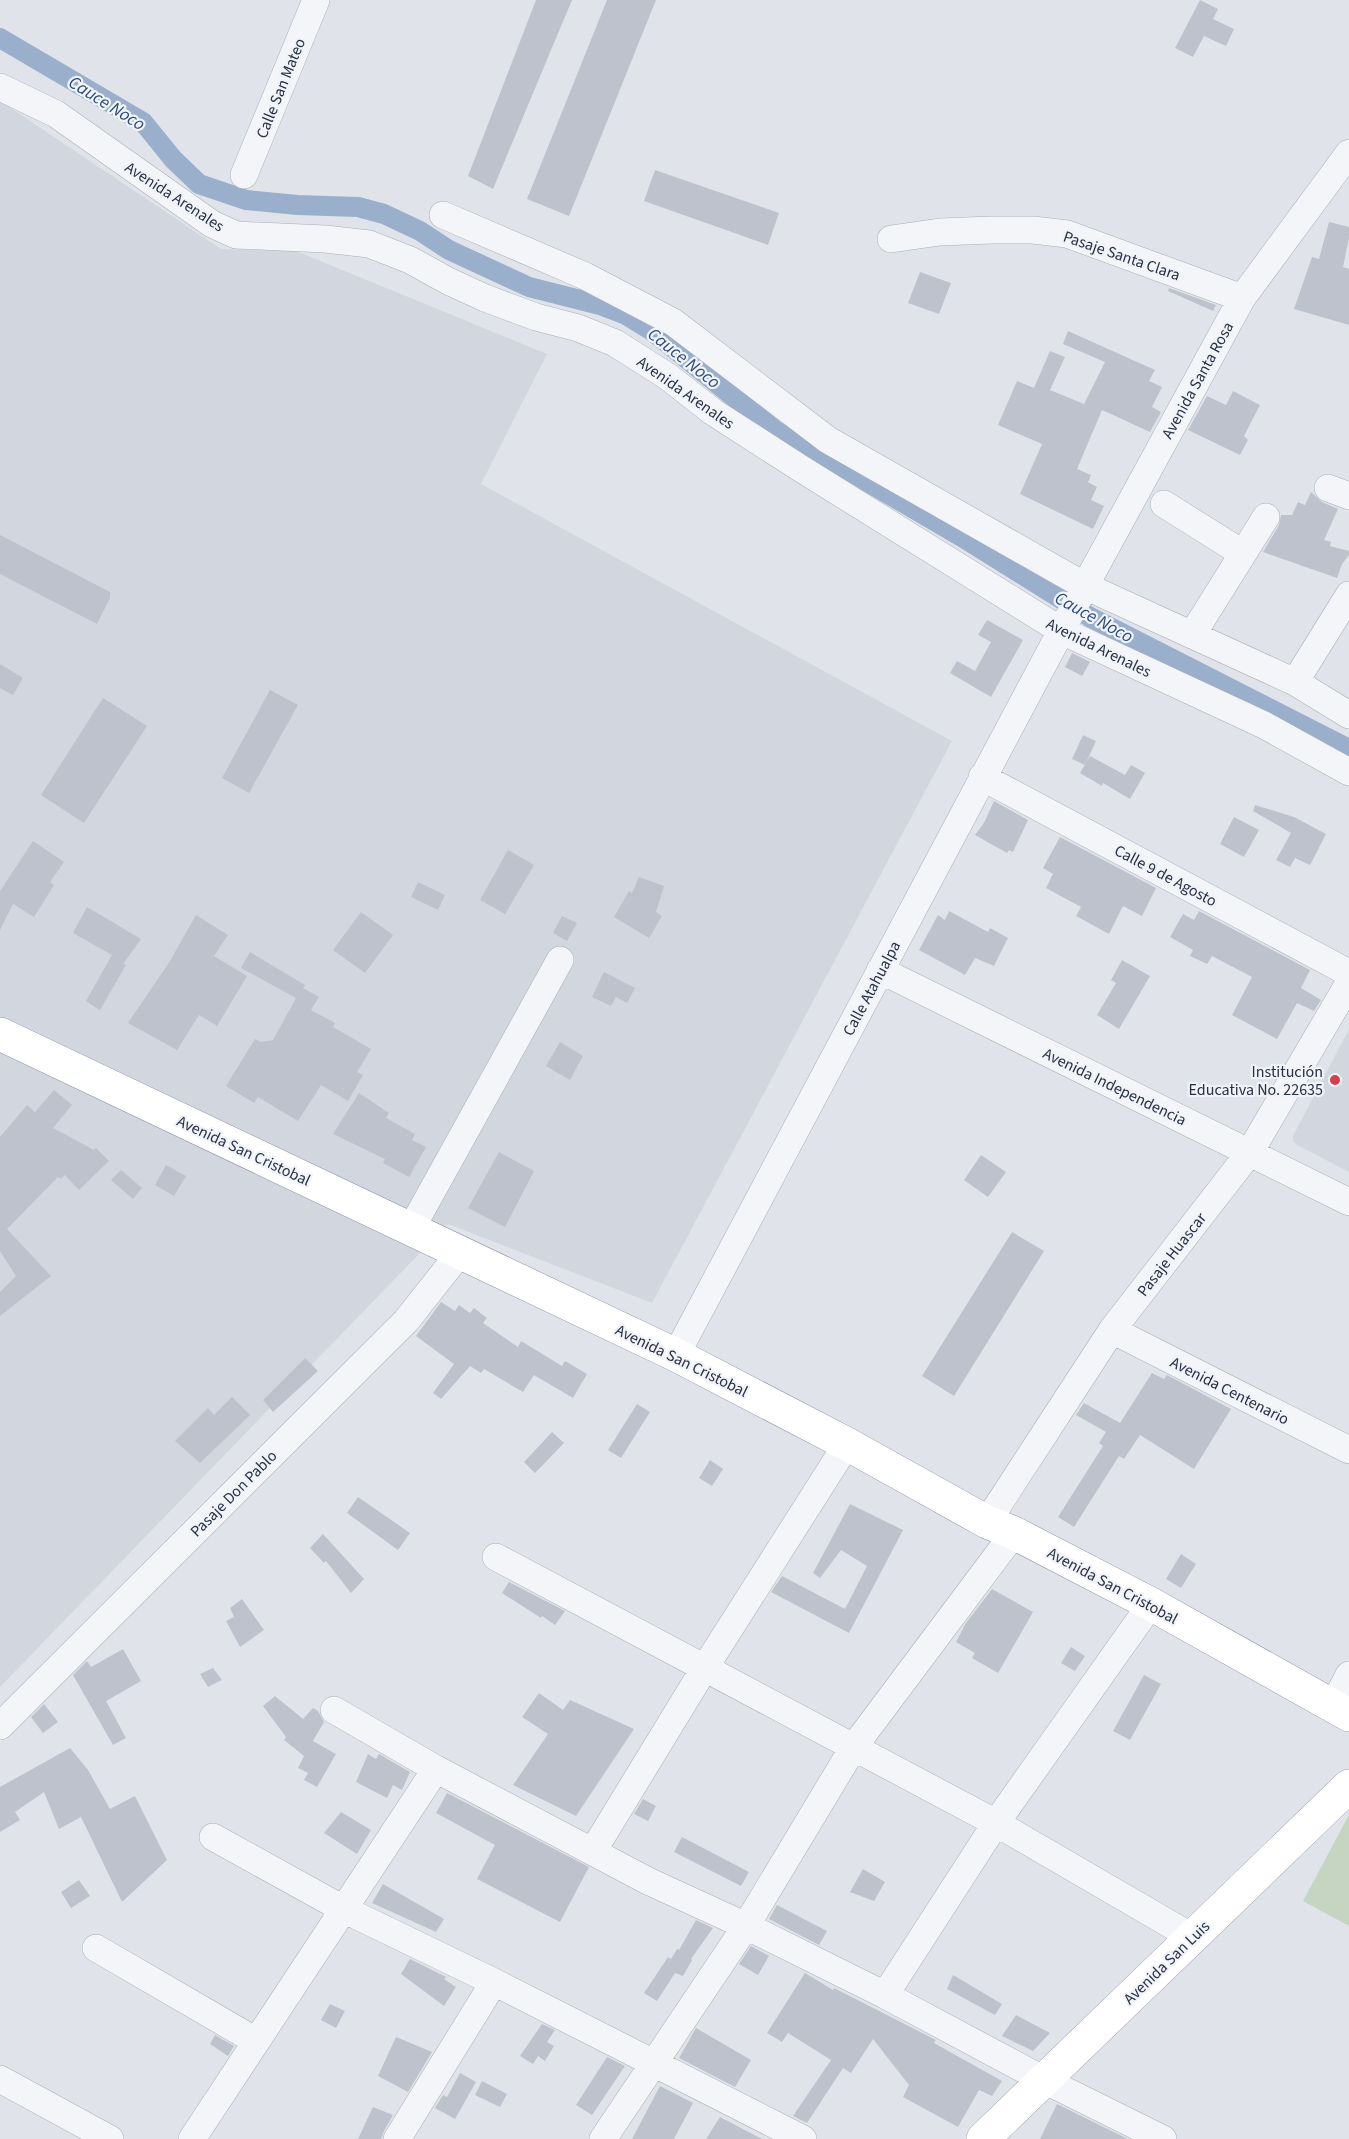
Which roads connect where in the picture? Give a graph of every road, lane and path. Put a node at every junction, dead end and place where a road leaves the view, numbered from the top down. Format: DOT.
graph roads {
  1 [pos="316,0"];
  2 [pos="0,87"];
  3 [pos="1349,153"];
  4 [pos="244,175"];
  5 [pos="443,215"];
  6 [pos="891,239"];
  7 [pos="1242,298"];
  8 [pos="1164,504"];
  9 [pos="1266,517"];
  10 [pos="1242,553"];
  11 [pos="1083,590"];
  12 [pos="1349,595"];
  13 [pos="1064,626"];
  14 [pos="1192,635"];
  15 [pos="1295,682"];
  16 [pos="1349,715"];
  17 [pos="987,769"];
  18 [pos="1349,772"];
  19 [pos="1349,953"];
  20 [pos="560,960"];
  21 [pos="880,970"];
  22 [pos="1349,973"];
  23 [pos="1349,983"];
  24 [pos="0,1034"];
  25 [pos="1250,1152"];
  26 [pos="1349,1202"];
  27 [pos="411,1229"];
  28 [pos="459,1254"];
  29 [pos="1112,1330"];
  30 [pos="676,1355"];
  31 [pos="847,1444"];
  32 [pos="1349,1450"];
  33 [pos="1000,1527"];
  34 [pos="496,1557"];
  35 [pos="1151,1604"];
  36 [pos="704,1669"];
  37 [pos="1349,1675"];
  38 [pos="334,1710"];
  39 [pos="1341,1711"];
  40 [pos="0,1726"];
  41 [pos="853,1749"];
  42 [pos="436,1769"];
  43 [pos="1349,1786"];
  44 [pos="996,1823"];
  45 [pos="213,1837"];
  46 [pos="593,1851"];
  47 [pos="345,1910"];
  48 [pos="746,1926"];
  49 [pos="1192,1937"];
  50 [pos="96,1948"];
  51 [pos="494,1982"];
  52 [pos="885,1995"];
  53 [pos="256,2041"];
  54 [pos="655,2063"];
  55 [pos="0,2079"];
  56 [pos="1044,2080"];
  57 [pos="797,2138"];
  58 [pos="110,2139"];
  59 [pos="192,2139"];
  60 [pos="397,2139"];
  61 [pos="603,2139"];
  62 [pos="983,2139"];
  63 [pos="1163,2139"];
  1 -- 4 [label="street, Calle San Mateo"];
  2 -- 13 [label="street, Avenida Arenales"];
  3 -- 7 [label="street, Avenida Santa Rosa"];
  5 -- 11 [label="street"];
  6 -- 7 [label="street, Pasaje Santa Clara"];
  7 -- 11 [label="street, Avenida Santa Rosa"];
  8 -- 10 [label="street"];
  9 -- 10 [label="street"];
  10 -- 14 [label="street"];
  11 -- 13 [label="street, Avenida Santa Rosa"];
  11 -- 14 [label="street"];
  12 -- 15 [label="street"];
  13 -- 17 [label="street, Calle Atahualpa"];
  13 -- 18 [label="street, Avenida Arenales"];
  14 -- 15 [label="street"];
  15 -- 16 [label="street"];
  17 -- 19 [label="street, Calle 9 de Agosto"];
  17 -- 21 [label="street, Calle Atahualpa"];
  17 -- 22 [label="street, Calle 9 de Agosto"];
  20 -- 27 [label="street"];
  21 -- 25 [label="street, Avenida Independencia"];
  21 -- 30 [label="street, Calle Atahualpa"];
  23 -- 25 [label="street, Pasaje Huascar"];
  24 -- 27 [label="main road, Avenida San Cristobal"];
  25 -- 26 [label="street, Avenida Independencia"];
  25 -- 29 [label="street, Pasaje Huascar"];
  27 -- 28 [label="main road, Avenida San Cristobal"];
  28 -- 30 [label="main road, Avenida San Cristobal"];
  28 -- 40 [label="street, Pasaje Don Pablo"];
  29 -- 32 [label="street, Avenida Centenario"];
  29 -- 33 [label="street, Pasaje Huascar"];
  30 -- 31 [label="main road, Avenida San Cristobal"];
  31 -- 33 [label="main road, Avenida San Cristobal"];
  31 -- 36 [label="street"];
  33 -- 35 [label="main road, Avenida San Cristobal"];
  33 -- 41 [label="street, Pasaje Huascar"];
  34 -- 36 [label="street"];
  35 -- 39 [label="main road, Avenida San Cristobal"];
  35 -- 44 [label="street"];
  36 -- 41 [label="street"];
  36 -- 46 [label="street"];
  37 -- 39 [label="street"];
  38 -- 42 [label="street"];
  41 -- 44 [label="street"];
  41 -- 48 [label="street, Pasaje Huascar"];
  42 -- 46 [label="street"];
  42 -- 47 [label="street"];
  43 -- 49 [label="main road, Avenida San Luis"];
  44 -- 49 [label="street"];
  44 -- 52 [label="street"];
  45 -- 47 [label="street"];
  46 -- 48 [label="street"];
  47 -- 51 [label="street"];
  47 -- 53 [label="street"];
  48 -- 52 [label="street"];
  48 -- 54 [label="street, Pasaje Huascar"];
  49 -- 56 [label="main road, Avenida San Luis"];
  50 -- 53 [label="street"];
  51 -- 54 [label="street"];
  51 -- 60 [label="street"];
  52 -- 56 [label="street"];
  53 -- 59 [label="street"];
  54 -- 57 [label="street"];
  54 -- 61 [label="street, Pasaje Huascar"];
  55 -- 58 [label="street"];
  56 -- 62 [label="main road, Avenida San Luis"];
  56 -- 63 [label="street"];
}
